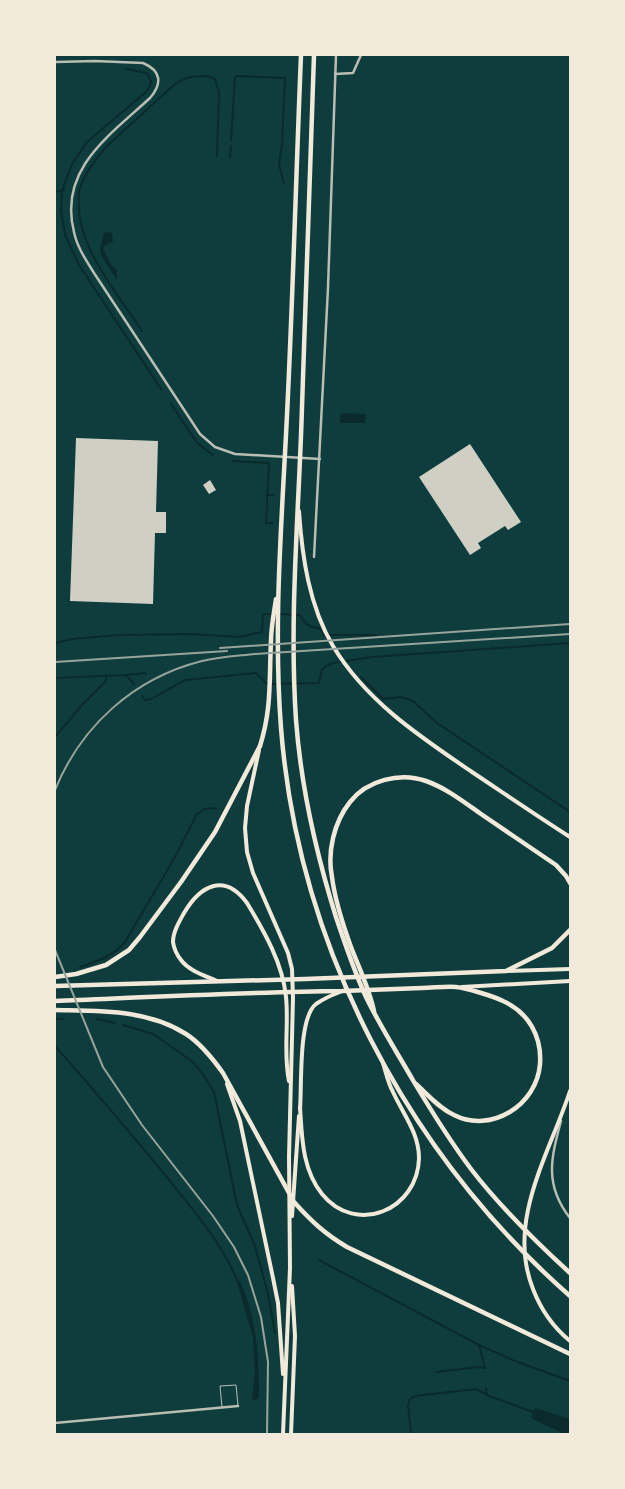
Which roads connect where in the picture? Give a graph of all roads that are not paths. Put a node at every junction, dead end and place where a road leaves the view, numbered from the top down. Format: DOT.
graph roads {
  1 [pos="301,55"];
  2 [pos="314,55"];
  3 [pos="336,55"];
  4 [pos="361,55"];
  5 [pos="55,62"];
  6 [pos="336,74"];
  7 [pos="320,459"];
  8 [pos="298,484"];
  9 [pos="314,557"];
  10 [pos="278,580"];
  11 [pos="260,746"];
  12 [pos="570,837"];
  13 [pos="570,883"];
  14 [pos="570,930"];
  15 [pos="570,969"];
  16 [pos="506,971"];
  17 [pos="55,977"];
  18 [pos="218,981"];
  19 [pos="570,981"];
  20 [pos="55,986"];
  21 [pos="457,987"];
  22 [pos="342,991"];
  23 [pos="55,1001"];
  24 [pos="55,1010"];
  25 [pos="375,1015"];
  26 [pos="382,1063"];
  27 [pos="223,1073"];
  28 [pos="414,1081"];
  29 [pos="290,1088"];
  30 [pos="570,1091"];
  31 [pos="300,1107"];
  32 [pos="563,1112"];
  33 [pos="570,1218"];
  34 [pos="290,1256"];
  35 [pos="290,1268"];
  36 [pos="570,1273"];
  37 [pos="570,1296"];
  38 [pos="570,1341"];
  39 [pos="570,1354"];
  40 [pos="285,1397"];
  41 [pos="293,1398"];
  42 [pos="238,1406"];
  43 [pos="222,1408"];
  44 [pos="55,1423"];
  45 [pos="283,1434"];
  46 [pos="291,1434"];
  1 -- 10 [label="highway"];
  2 -- 8 [label="highway"];
  3 -- 6 [label="street"];
  4 -- 6 [label="street"];
  5 -- 7 [label="street"];
  6 -- 7 [label="street"];
  7 -- 9 [label="street"];
  8 -- 12 [label="main road"];
  8 -- 25 [label="highway"];
  10 -- 11 [label="highway"];
  10 -- 26 [label="highway"];
  11 -- 17 [label="highway"];
  11 -- 29 [label="main road"];
  13 -- 25 [label="highway"];
  14 -- 16 [label="highway"];
  15 -- 16 [label="main road"];
  16 -- 18 [label="highway"];
  18 -- 20 [label="highway"];
  18 -- 29 [label="main road"];
  19 -- 21 [label="main road"];
  21 -- 22 [label="highway"];
  21 -- 28 [label="highway"];
  22 -- 23 [label="highway"];
  22 -- 31 [label="main road"];
  24 -- 27 [label="highway"];
  25 -- 28 [label="highway"];
  26 -- 31 [label="main road"];
  26 -- 37 [label="highway"];
  27 -- 39 [label="highway"];
  27 -- 40 [label="main road"];
  28 -- 36 [label="highway"];
  29 -- 34 [label="main road"];
  30 -- 32 [label="main road"];
  31 -- 34 [label="main road"];
  32 -- 33 [label="street"];
  32 -- 38 [label="main road"];
  34 -- 35 [label="main road"];
  35 -- 40 [label="main road"];
  35 -- 41 [label="main road"];
  40 -- 41 [label="main road"];
  40 -- 45 [label="main road"];
  41 -- 46 [label="main road"];
  42 -- 43 [label="street"];
  42 -- 43 [label="lane"];
  43 -- 44 [label="street"];
}
